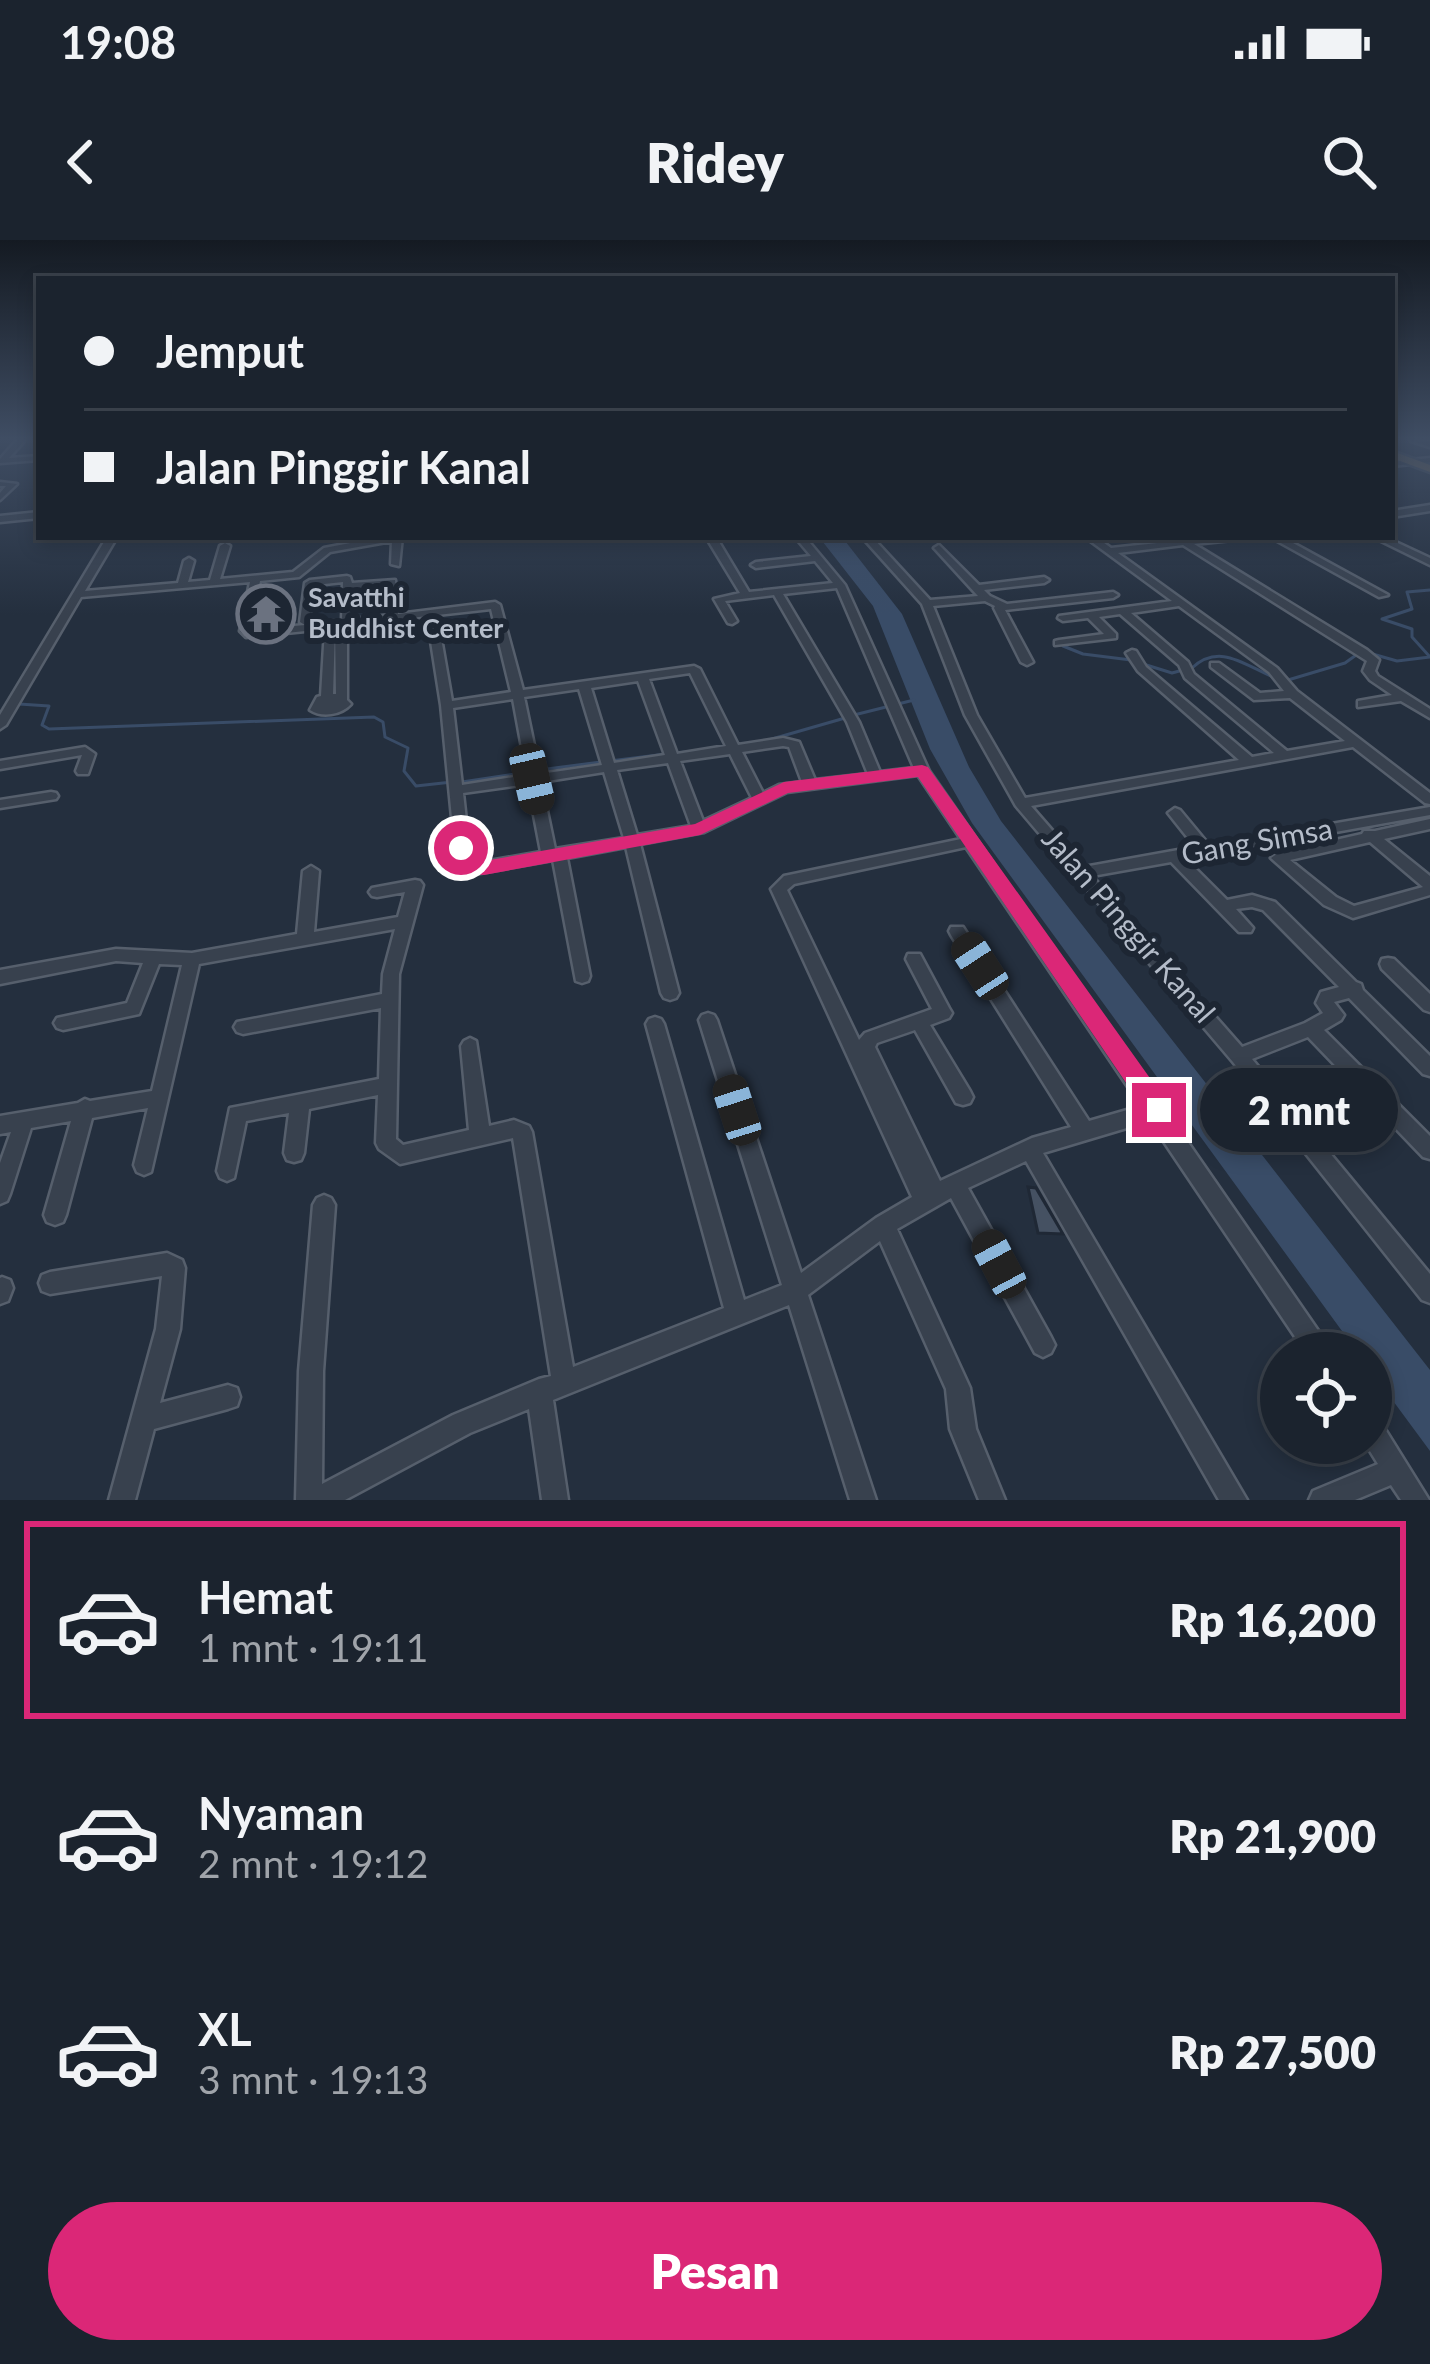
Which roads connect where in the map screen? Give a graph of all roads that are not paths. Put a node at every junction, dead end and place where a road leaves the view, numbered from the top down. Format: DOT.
graph roads {
  1 [pos="1430,508"];
  2 [pos="1395,514"];
  3 [pos="36,515"];
  4 [pos="2,520"];
  5 [pos="110,540"];
  6 [pos="381,540"];
  7 [pos="397,540"];
  8 [pos="713,540"];
  9 [pos="803,540"];
  10 [pos="870,540"];
  11 [pos="882,540"];
  12 [pos="1094,540"];
  13 [pos="1181,540"];
  14 [pos="1280,540"];
  15 [pos="1384,540"];
  16 [pos="225,546"];
  17 [pos="939,548"];
  18 [pos="1111,551"];
  19 [pos="819,558"];
  20 [pos="189,561"];
  21 [pos="1430,562"];
  22 [pos="780,563"];
  23 [pos="396,564"];
  24 [pos="756,565"];
  25 [pos="256,578"];
  26 [pos="1044,580"];
  27 [pos="214,581"];
  28 [pos="182,584"];
  29 [pos="840,585"];
  30 [pos="348,586"];
  31 [pos="799,590"];
  32 [pos="982,593"];
  33 [pos="81,594"];
  34 [pos="746,595"];
  35 [pos="1113,595"];
  36 [pos="778,596"];
  37 [pos="1383,596"];
  38 [pos="933,603"];
  39 [pos="1182,603"];
  40 [pos="998,608"];
  41 [pos="431,611"];
  42 [pos="1123,611"];
  43 [pos="394,612"];
  44 [pos="1090,614"];
  45 [pos="1063,618"];
  46 [pos="731,621"];
  47 [pos="305,622"];
  48 [pos="340,624"];
  49 [pos="1059,643"];
  50 [pos="1137,659"];
  51 [pos="1027,662"];
  52 [pos="1215,665"];
  53 [pos="642,676"];
  54 [pos="584,685"];
  55 [pos="1289,687"];
  56 [pos="518,694"];
  57 [pos="1401,697"];
  58 [pos="334,698"];
  59 [pos="1362,704"];
  60 [pos="447,705"];
  61 [pos="1430,714"];
  62 [pos="0,725"];
  63 [pos="1358,742"];
  64 [pos="732,746"];
  65 [pos="1283,754"];
  66 [pos="672,755"];
  67 [pos="1248,760"];
  68 [pos="608,763"];
  69 [pos="0,765"];
  70 [pos="83,771"];
  71 [pos="922,771"];
  72 [pos="875,775"];
  73 [pos="532,777"];
  74 [pos="809,782"];
  75 [pos="455,789"];
  76 [pos="51,796"];
  77 [pos="759,799"];
  78 [pos="1430,800"];
  79 [pos="1021,803"];
  80 [pos="0,804"];
  81 [pos="1430,812"];
  82 [pos="1175,813"];
  83 [pos="1430,824"];
  84 [pos="700,829"];
  85 [pos="1369,834"];
  86 [pos="632,841"];
  87 [pos="972,841"];
  88 [pos="1207,852"];
  89 [pos="554,854"];
  90 [pos="1174,856"];
  91 [pos="311,871"];
  92 [pos="1084,872"];
  93 [pos="1430,887"];
  94 [pos="376,892"];
  95 [pos="1223,906"];
  96 [pos="404,922"];
  97 [pos="1245,928"];
  98 [pos="957,931"];
  99 [pos="305,940"];
  100 [pos="153,958"];
  101 [pos="192,959"];
  102 [pos="914,959"];
  103 [pos="1388,964"];
  104 [pos="582,976"];
  105 [pos="0,977"];
  106 [pos="1354,989"];
  107 [pos="670,993"];
  108 [pos="391,1000"];
  109 [pos="1430,1005"];
  110 [pos="708,1020"];
  111 [pos="63,1023"];
  112 [pos="920,1023"];
  113 [pos="655,1024"];
  114 [pos="243,1027"];
  115 [pos="1311,1028"];
  116 [pos="470,1046"];
  117 [pos="1239,1055"];
  118 [pos="1430,1068"];
  119 [pos="388,1085"];
  120 [pos="963,1097"];
  121 [pos="158,1098"];
  122 [pos="300,1101"];
  123 [pos="85,1108"];
  124 [pos="1159,1110"];
  125 [pos="24,1120"];
  126 [pos="0,1125"];
  127 [pos="1085,1132"];
  128 [pos="480,1136"];
  129 [pos="1030,1150"];
  130 [pos="1430,1150"];
  131 [pos="294,1153"];
  132 [pos="144,1165"];
  133 [pos="227,1171"];
  134 [pos="0,1194"];
  135 [pos="939,1194"];
  136 [pos="324,1205"];
  137 [pos="55,1215"];
  138 [pos="884,1225"];
  139 [pos="50,1283"];
  140 [pos="793,1292"];
  141 [pos="1430,1292"];
  142 [pos="737,1315"];
  143 [pos="1306,1332"];
  144 [pos="1043,1345"];
  145 [pos="552,1387"];
  146 [pos="228,1397"];
  147 [pos="142,1420"];
  148 [pos="1392,1462"];
  149 [pos="1397,1470"];
  150 [pos="357,1490"];
  151 [pos="122,1500"];
  152 [pos="314,1500"];
  153 [pos="555,1500"];
  154 [pos="863,1500"];
  155 [pos="992,1500"];
  156 [pos="1234,1500"];
  157 [pos="1322,1500"];
  158 [pos="1416,1500"];
  1 -- 2 [label="street"];
  3 -- 4 [label="street"];
  5 -- 33 [label="street"];
  6 -- 25 [label="street"];
  7 -- 23 [label="street"];
  8 -- 34 [label="street"];
  9 -- 19 [label="street"];
  10 -- 38 [label="street, Jalan Pinggir Kanal"];
  11 -- 38 [label="street"];
  12 -- 18 [label="street"];
  13 -- 18 [label="street"];
  13 -- 57 [label="street"];
  14 -- 37 [label="street"];
  15 -- 21 [label="street"];
  16 -- 27 [label="street"];
  17 -- 32 [label="street"];
  18 -- 39 [label="street"];
  19 -- 22 [label="street"];
  19 -- 29 [label="street"];
  20 -- 28 [label="street"];
  22 -- 24 [label="street"];
  22 -- 31 [label="street"];
  25 -- 27 [label="street"];
  25 -- 48 [label="street"];
  26 -- 32 [label="street"];
  27 -- 28 [label="street"];
  28 -- 33 [label="street"];
  29 -- 31 [label="street"];
  29 -- 71 [label="street"];
  30 -- 43 [label="street"];
  30 -- 47 [label="street"];
  30 -- 48 [label="street"];
  31 -- 34 [label="street"];
  32 -- 38 [label="street"];
  32 -- 40 [label="street"];
  33 -- 62 [label="street"];
  34 -- 46 [label="street"];
  35 -- 40 [label="street"];
  36 -- 72 [label="street"];
  38 -- 79 [label="street, Jalan Pinggir Kanal"];
  39 -- 42 [label="street"];
  39 -- 55 [label="street"];
  40 -- 51 [label="street"];
  41 -- 48 [label="street"];
  41 -- 56 [label="street"];
  41 -- 60 [label="street"];
  42 -- 44 [label="street"];
  42 -- 65 [label="street"];
  44 -- 45 [label="street"];
  44 -- 49 [label="street"];
  48 -- 58 [label="street"];
  50 -- 67 [label="street"];
  52 -- 55 [label="street"];
  53 -- 54 [label="street"];
  53 -- 64 [label="street"];
  53 -- 66 [label="street"];
  54 -- 56 [label="street"];
  54 -- 68 [label="street"];
  55 -- 63 [label="street"];
  56 -- 60 [label="street"];
  56 -- 73 [label="street"];
  57 -- 59 [label="street"];
  57 -- 61 [label="street"];
  60 -- 75 [label="street"];
  63 -- 65 [label="street"];
  63 -- 78 [label="street"];
  64 -- 66 [label="street"];
  64 -- 74 [label="street"];
  64 -- 77 [label="street"];
  65 -- 67 [label="street"];
  66 -- 68 [label="street"];
  66 -- 84 [label="street"];
  67 -- 79 [label="street"];
  68 -- 73 [label="street"];
  68 -- 86 [label="street"];
  69 -- 70 [label="street"];
  71 -- 72 [label="street"];
  71 -- 87 [label="street"];
  72 -- 74 [label="street"];
  73 -- 75 [label="street"];
  73 -- 89 [label="street"];
  74 -- 77 [label="street"];
  75 -- 89 [label="street"];
  76 -- 80 [label="street"];
  77 -- 84 [label="street"];
  79 -- 92 [label="street, Jalan Pinggir Kanal"];
  81 -- 88 [label="street, Gang Simsa"];
  82 -- 88 [label="street"];
  83 -- 85 [label="street"];
  84 -- 86 [label="street"];
  85 -- 93 [label="street"];
  85 -- 93 [label="street"];
  86 -- 89 [label="street"];
  86 -- 107 [label="street"];
  87 -- 124 [label="street"];
  87 -- 135 [label="street"];
  88 -- 90 [label="street, Gang Simsa"];
  89 -- 104 [label="street"];
  90 -- 92 [label="street, Gang Simsa"];
  90 -- 95 [label="street"];
  91 -- 99 [label="street"];
  92 -- 117 [label="street, Jalan Pinggir Kanal"];
  94 -- 96 [label="street"];
  95 -- 97 [label="street"];
  95 -- 106 [label="street"];
  96 -- 99 [label="street"];
  96 -- 108 [label="street"];
  98 -- 127 [label="street"];
  99 -- 101 [label="street"];
  100 -- 101 [label="street"];
  100 -- 105 [label="street"];
  100 -- 111 [label="street"];
  101 -- 121 [label="street"];
  102 -- 112 [label="street"];
  103 -- 109 [label="street"];
  106 -- 115 [label="street"];
  106 -- 118 [label="street"];
  108 -- 114 [label="street"];
  108 -- 119 [label="street"];
  110 -- 140 [label="street"];
  112 -- 120 [label="street"];
  112 -- 135 [label="street"];
  113 -- 142 [label="street"];
  115 -- 117 [label="street"];
  115 -- 130 [label="street"];
  116 -- 128 [label="street"];
  117 -- 141 [label="street, Jalan Pinggir Kanal"];
  119 -- 122 [label="street"];
  119 -- 128 [label="street"];
  121 -- 123 [label="street"];
  121 -- 132 [label="street"];
  122 -- 131 [label="street"];
  122 -- 133 [label="street"];
  123 -- 125 [label="street"];
  123 -- 137 [label="street"];
  124 -- 127 [label="street"];
  124 -- 143 [label="street"];
  125 -- 126 [label="street"];
  125 -- 134 [label="street"];
  127 -- 129 [label="street"];
  128 -- 145 [label="street"];
  129 -- 135 [label="street"];
  129 -- 156 [label="street"];
  135 -- 138 [label="street"];
  135 -- 144 [label="street"];
  136 -- 152 [label="street"];
  138 -- 140 [label="street"];
  138 -- 155 [label="street"];
  139 -- 147 [label="street"];
  140 -- 142 [label="street"];
  140 -- 154 [label="street"];
  142 -- 145 [label="street"];
  145 -- 150 [label="street"];
  145 -- 153 [label="street"];
  146 -- 147 [label="street"];
  147 -- 151 [label="street"];
  148 -- 149 [label="street"];
  149 -- 157 [label="street"];
  149 -- 158 [label="street"];
  150 -- 152 [label="street"];
}
